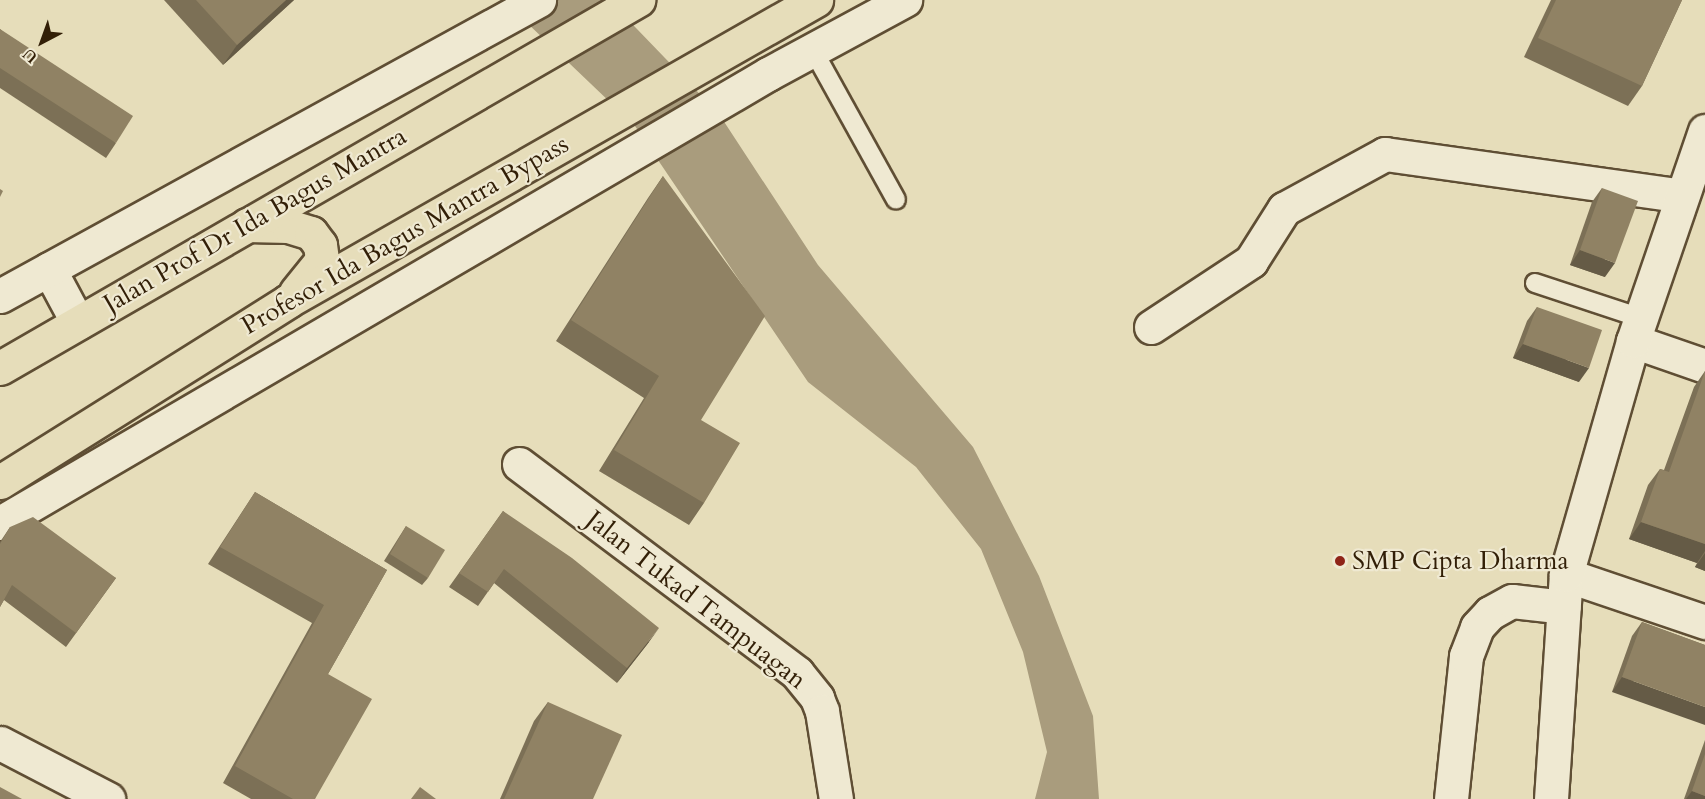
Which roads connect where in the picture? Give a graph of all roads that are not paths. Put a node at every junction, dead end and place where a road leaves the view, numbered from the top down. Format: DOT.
graph roads {
  1 [pos="539,0"];
  2 [pos="638,0"];
  3 [pos="816,0"];
  4 [pos="905,0"];
  5 [pos="813,50"];
  6 [pos="1705,131"];
  7 [pos="1682,196"];
  8 [pos="896,200"];
  9 [pos="247,225"];
  10 [pos="49,269"];
  11 [pos="1535,283"];
  12 [pos="0,296"];
  13 [pos="288,301"];
  14 [pos="78,323"];
  15 [pos="1151,327"];
  16 [pos="1637,330"];
  17 [pos="1705,366"];
  18 [pos="0,368"];
  19 [pos="519,464"];
  20 [pos="0,482"];
  21 [pos="0,523"];
  22 [pos="1565,591"];
  23 [pos="1705,622"];
  24 [pos="0,743"];
  25 [pos="108,799"];
  26 [pos="836,799"];
  27 [pos="1451,799"];
  28 [pos="1551,799"];
  1 -- 10 [label="street"];
  2 -- 9 [label="highway, Jalan Prof Dr Ida Bagus Mantra"];
  3 -- 13 [label="highway, Profesor Ida Bagus Mantra Bypass"];
  4 -- 5 [label="street"];
  5 -- 8 [label="lane"];
  5 -- 21 [label="street"];
  6 -- 7 [label="street"];
  7 -- 15 [label="street"];
  7 -- 16 [label="street"];
  9 -- 13 [label="highway"];
  9 -- 14 [label="highway, Jalan Prof Dr Ida Bagus Mantra"];
  10 -- 12 [label="street"];
  10 -- 14 [label="street"];
  11 -- 16 [label="lane"];
  13 -- 20 [label="highway, Profesor Ida Bagus Mantra Bypass"];
  14 -- 18 [label="highway, Jalan Prof Dr Ida Bagus Mantra"];
  16 -- 17 [label="street"];
  16 -- 22 [label="street"];
  19 -- 26 [label="street, Jalan Tukad Tampuagan"];
  22 -- 23 [label="street"];
  22 -- 27 [label="street"];
  22 -- 28 [label="street"];
  24 -- 25 [label="street"];
}
